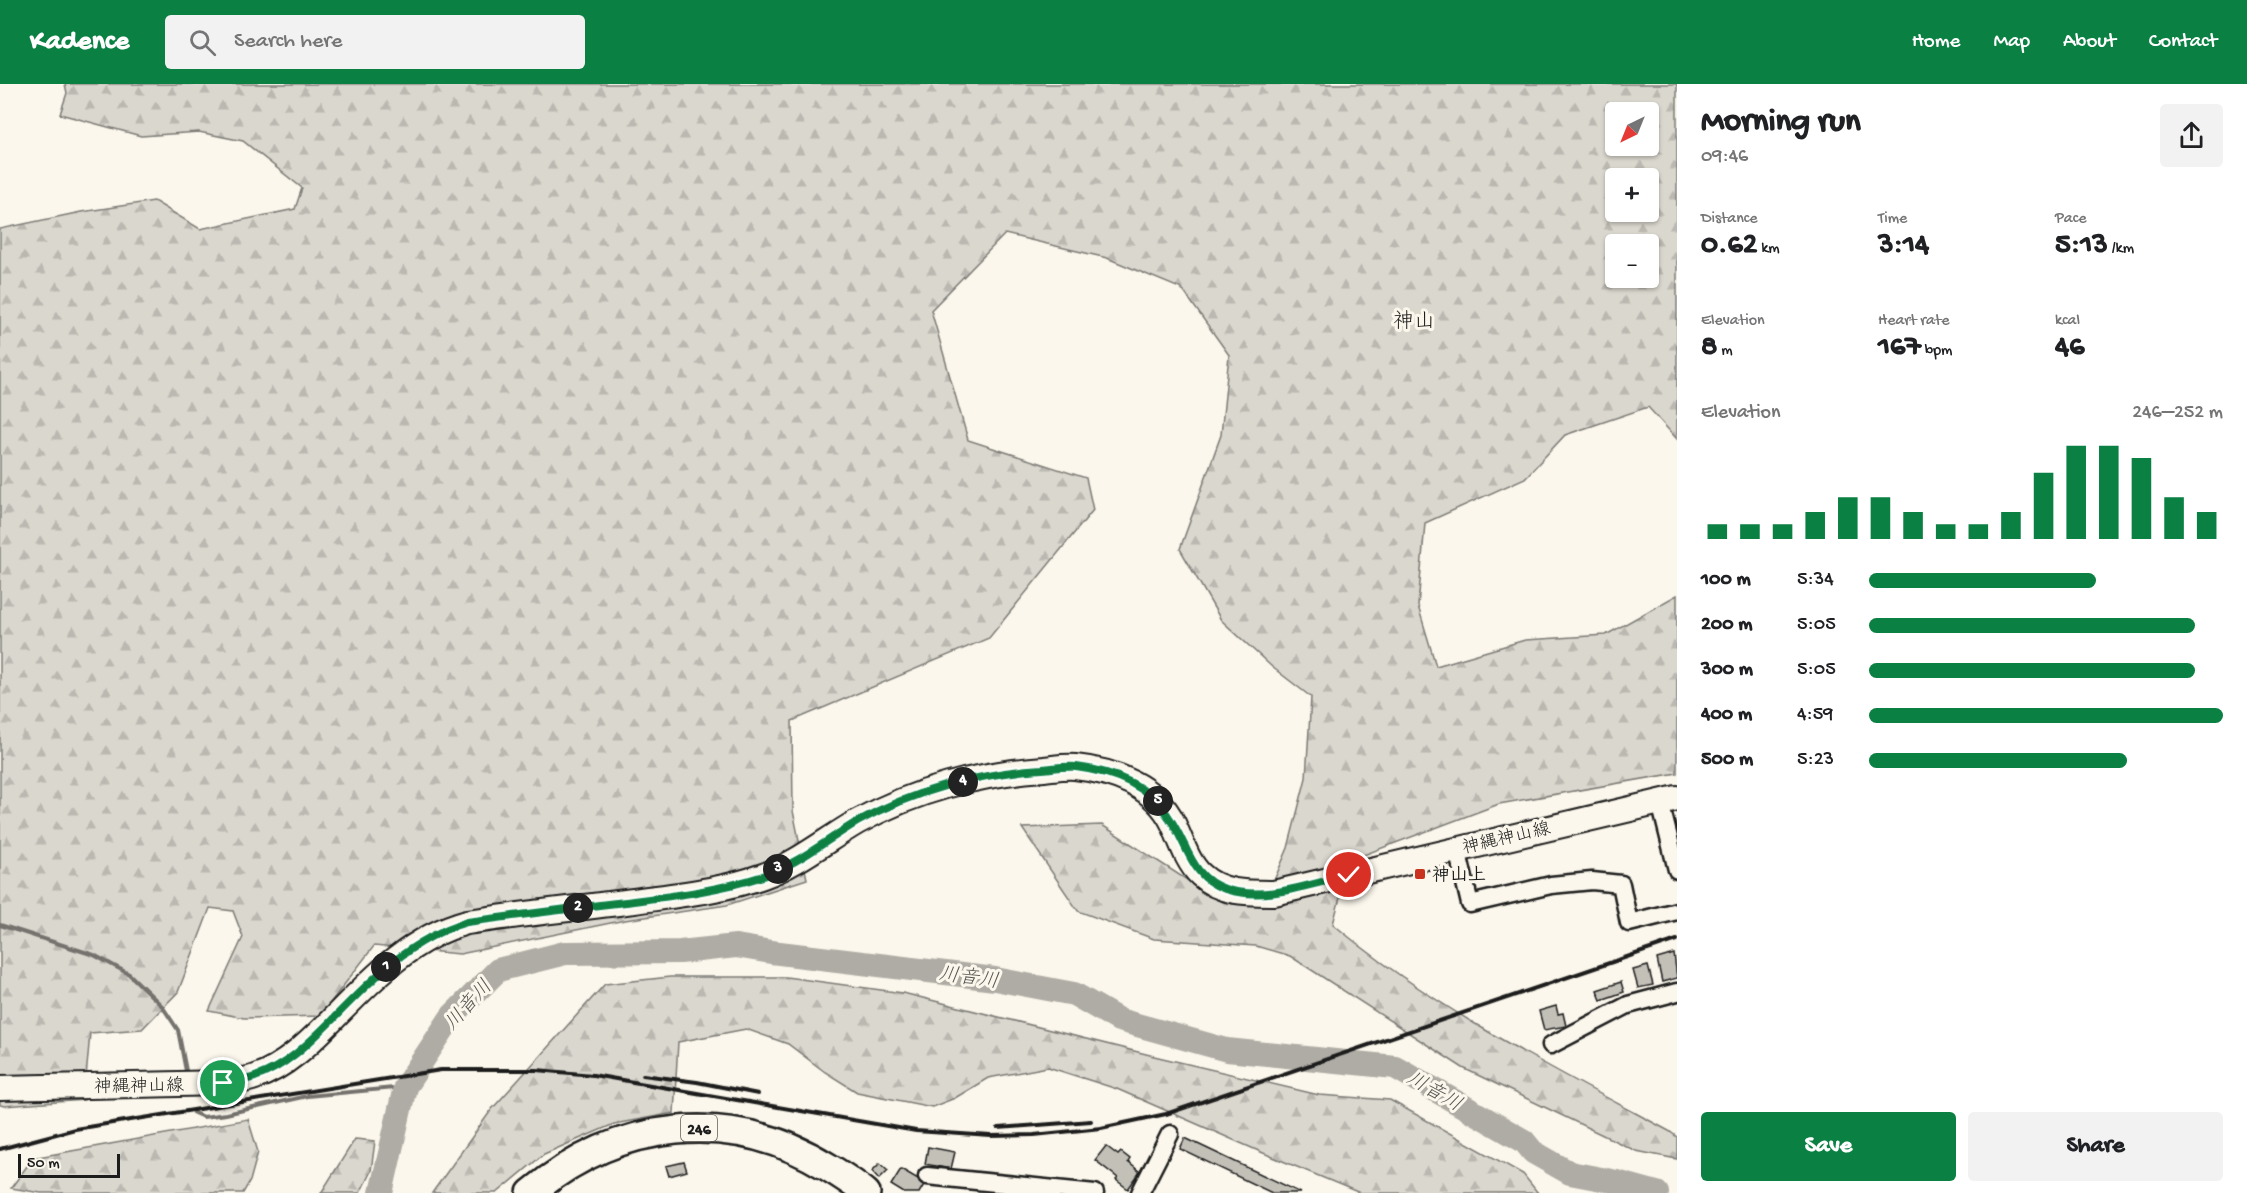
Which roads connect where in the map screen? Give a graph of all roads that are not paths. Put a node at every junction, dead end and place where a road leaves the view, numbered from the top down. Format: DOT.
graph roads {
  1 [pos="1669,800"];
  2 [pos="1457,849"];
  3 [pos="1677,870"];
  4 [pos="1677,911"];
  5 [pos="1677,992"];
  6 [pos="1551,1045"];
  7 [pos="0,1088"];
  8 [pos="1170,1134"];
  9 [pos="927,1176"];
  10 [pos="531,1193"];
  11 [pos="866,1193"];
  12 [pos="1095,1193"];
  13 [pos="1140,1193"];
  1 -- 2 [label="main road, 神縄神山線"];
  1 -- 3 [label="street"];
  2 -- 4 [label="street"];
  2 -- 7 [label="main road, 神縄神山線"];
  5 -- 6 [label="street"];
  8 -- 13 [label="street"];
  9 -- 12 [label="street"];
  10 -- 11 [label="highway, 246"];
}
